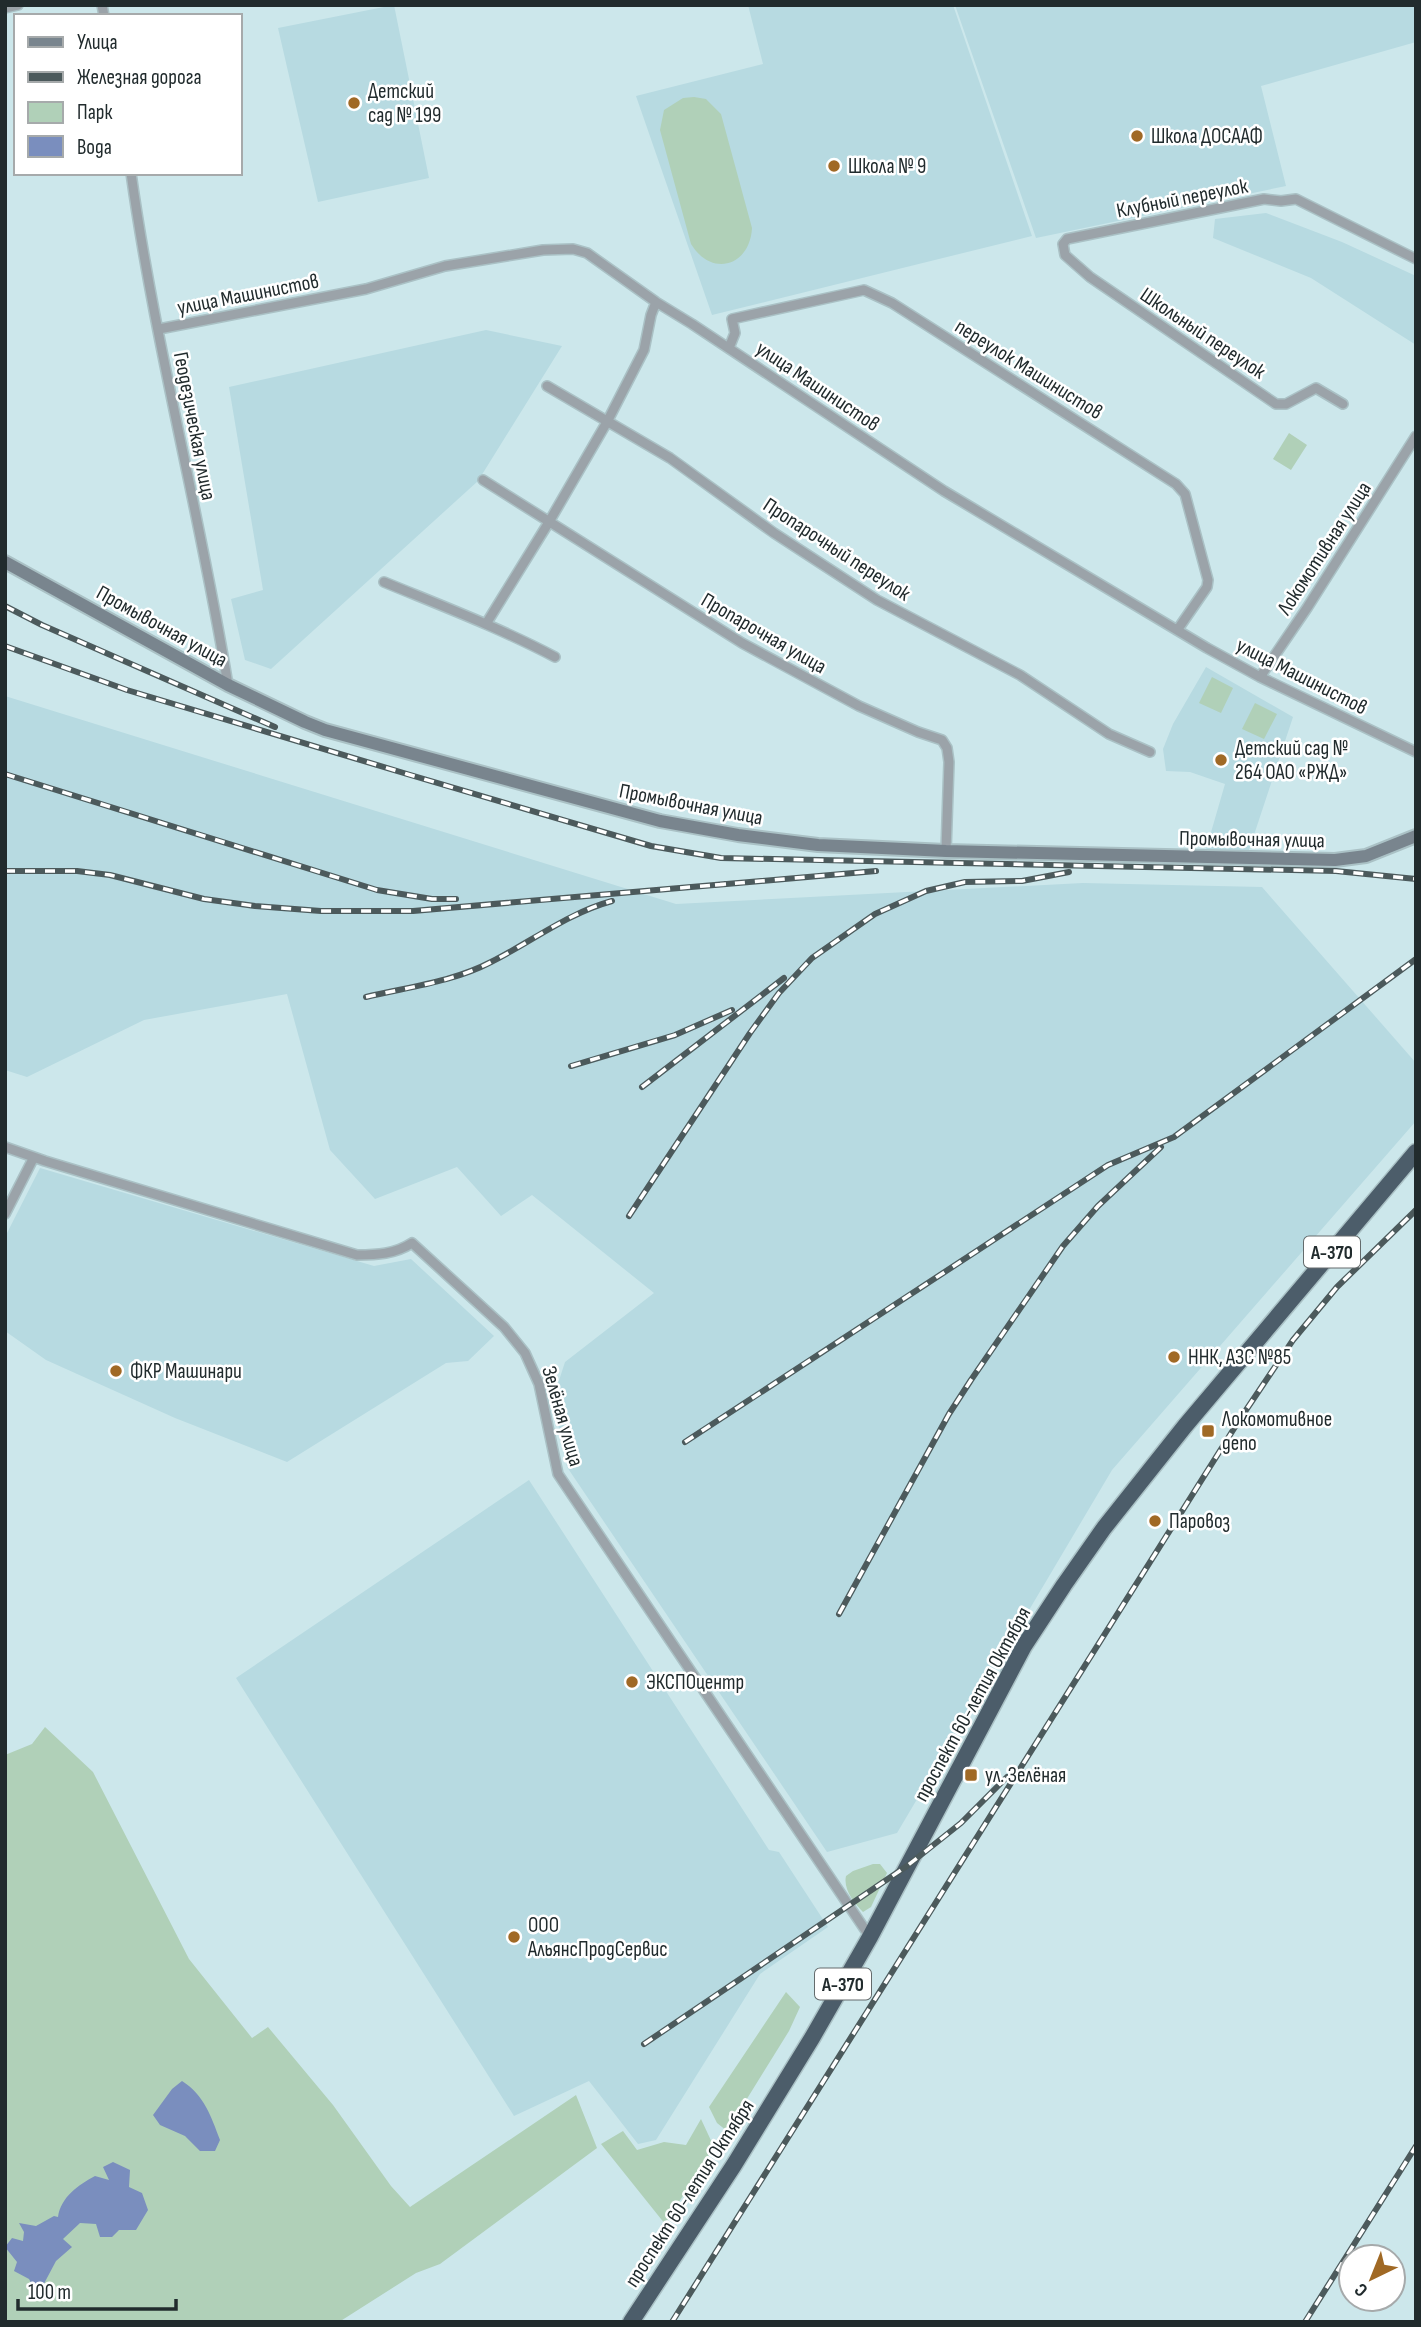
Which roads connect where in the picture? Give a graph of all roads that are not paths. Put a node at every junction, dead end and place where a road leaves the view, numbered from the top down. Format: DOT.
graph roads {
  1 [pos="18,5"];
  2 [pos="5,8"];
  3 [pos="131,175"];
  4 [pos="1067,239"];
  5 [pos="1416,259"];
  6 [pos="656,302"];
  7 [pos="159,329"];
  8 [pos="729,348"];
  9 [pos="547,386"];
  10 [pos="1343,404"];
  11 [pos="607,422"];
  12 [pos="1416,436"];
  13 [pos="483,480"];
  14 [pos="549,522"];
  15 [pos="5,562"];
  16 [pos="384,582"];
  17 [pos="486,624"];
  18 [pos="1178,629"];
  19 [pos="555,657"];
  20 [pos="1260,677"];
  21 [pos="228,684"];
  22 [pos="1150,752"];
  23 [pos="1416,752"];
  24 [pos="1416,836"];
  25 [pos="946,851"];
  26 [pos="5,1147"];
  27 [pos="1416,1152"];
  28 [pos="34,1157"];
  29 [pos="5,1214"];
  30 [pos="870,1937"];
  31 [pos="631,2322"];
  1 -- 2 [label="street"];
  3 -- 7 [label="street, Геодезическая улица"];
  4 -- 5 [label="street, Клубный переулок"];
  4 -- 10 [label="street, Школьный переулок"];
  6 -- 7 [label="street, улица Машинистов"];
  6 -- 8 [label="street, улица Машинистов"];
  6 -- 11 [label="street"];
  7 -- 21 [label="street, Геодезическая улица"];
  8 -- 18 [label="street, улица Машинистов"];
  8 -- 18 [label="street, переулок Машинистов"];
  9 -- 11 [label="street, Пропарочный переулок"];
  11 -- 14 [label="street"];
  11 -- 22 [label="street, Пропарочный переулок"];
  12 -- 20 [label="street, Локомотивная улица"];
  13 -- 14 [label="street, Пропарочная улица"];
  14 -- 17 [label="street"];
  14 -- 25 [label="street, Пропарочная улица"];
  15 -- 21 [label="street, Промывочная улица"];
  16 -- 17 [label="street"];
  17 -- 19 [label="street"];
  18 -- 20 [label="street, улица Машинистов"];
  20 -- 23 [label="street, улица Машинистов"];
  21 -- 25 [label="street, Промывочная улица"];
  24 -- 25 [label="street, Промывочная улица"];
  26 -- 28 [label="street, Зелёная улица"];
  27 -- 30 [label="highway, проспект 60-летия Октября / А-370"];
  28 -- 29 [label="street"];
  28 -- 30 [label="street, Зелёная улица"];
  30 -- 31 [label="highway, проспект 60-летия Октября / А-370"];
}
